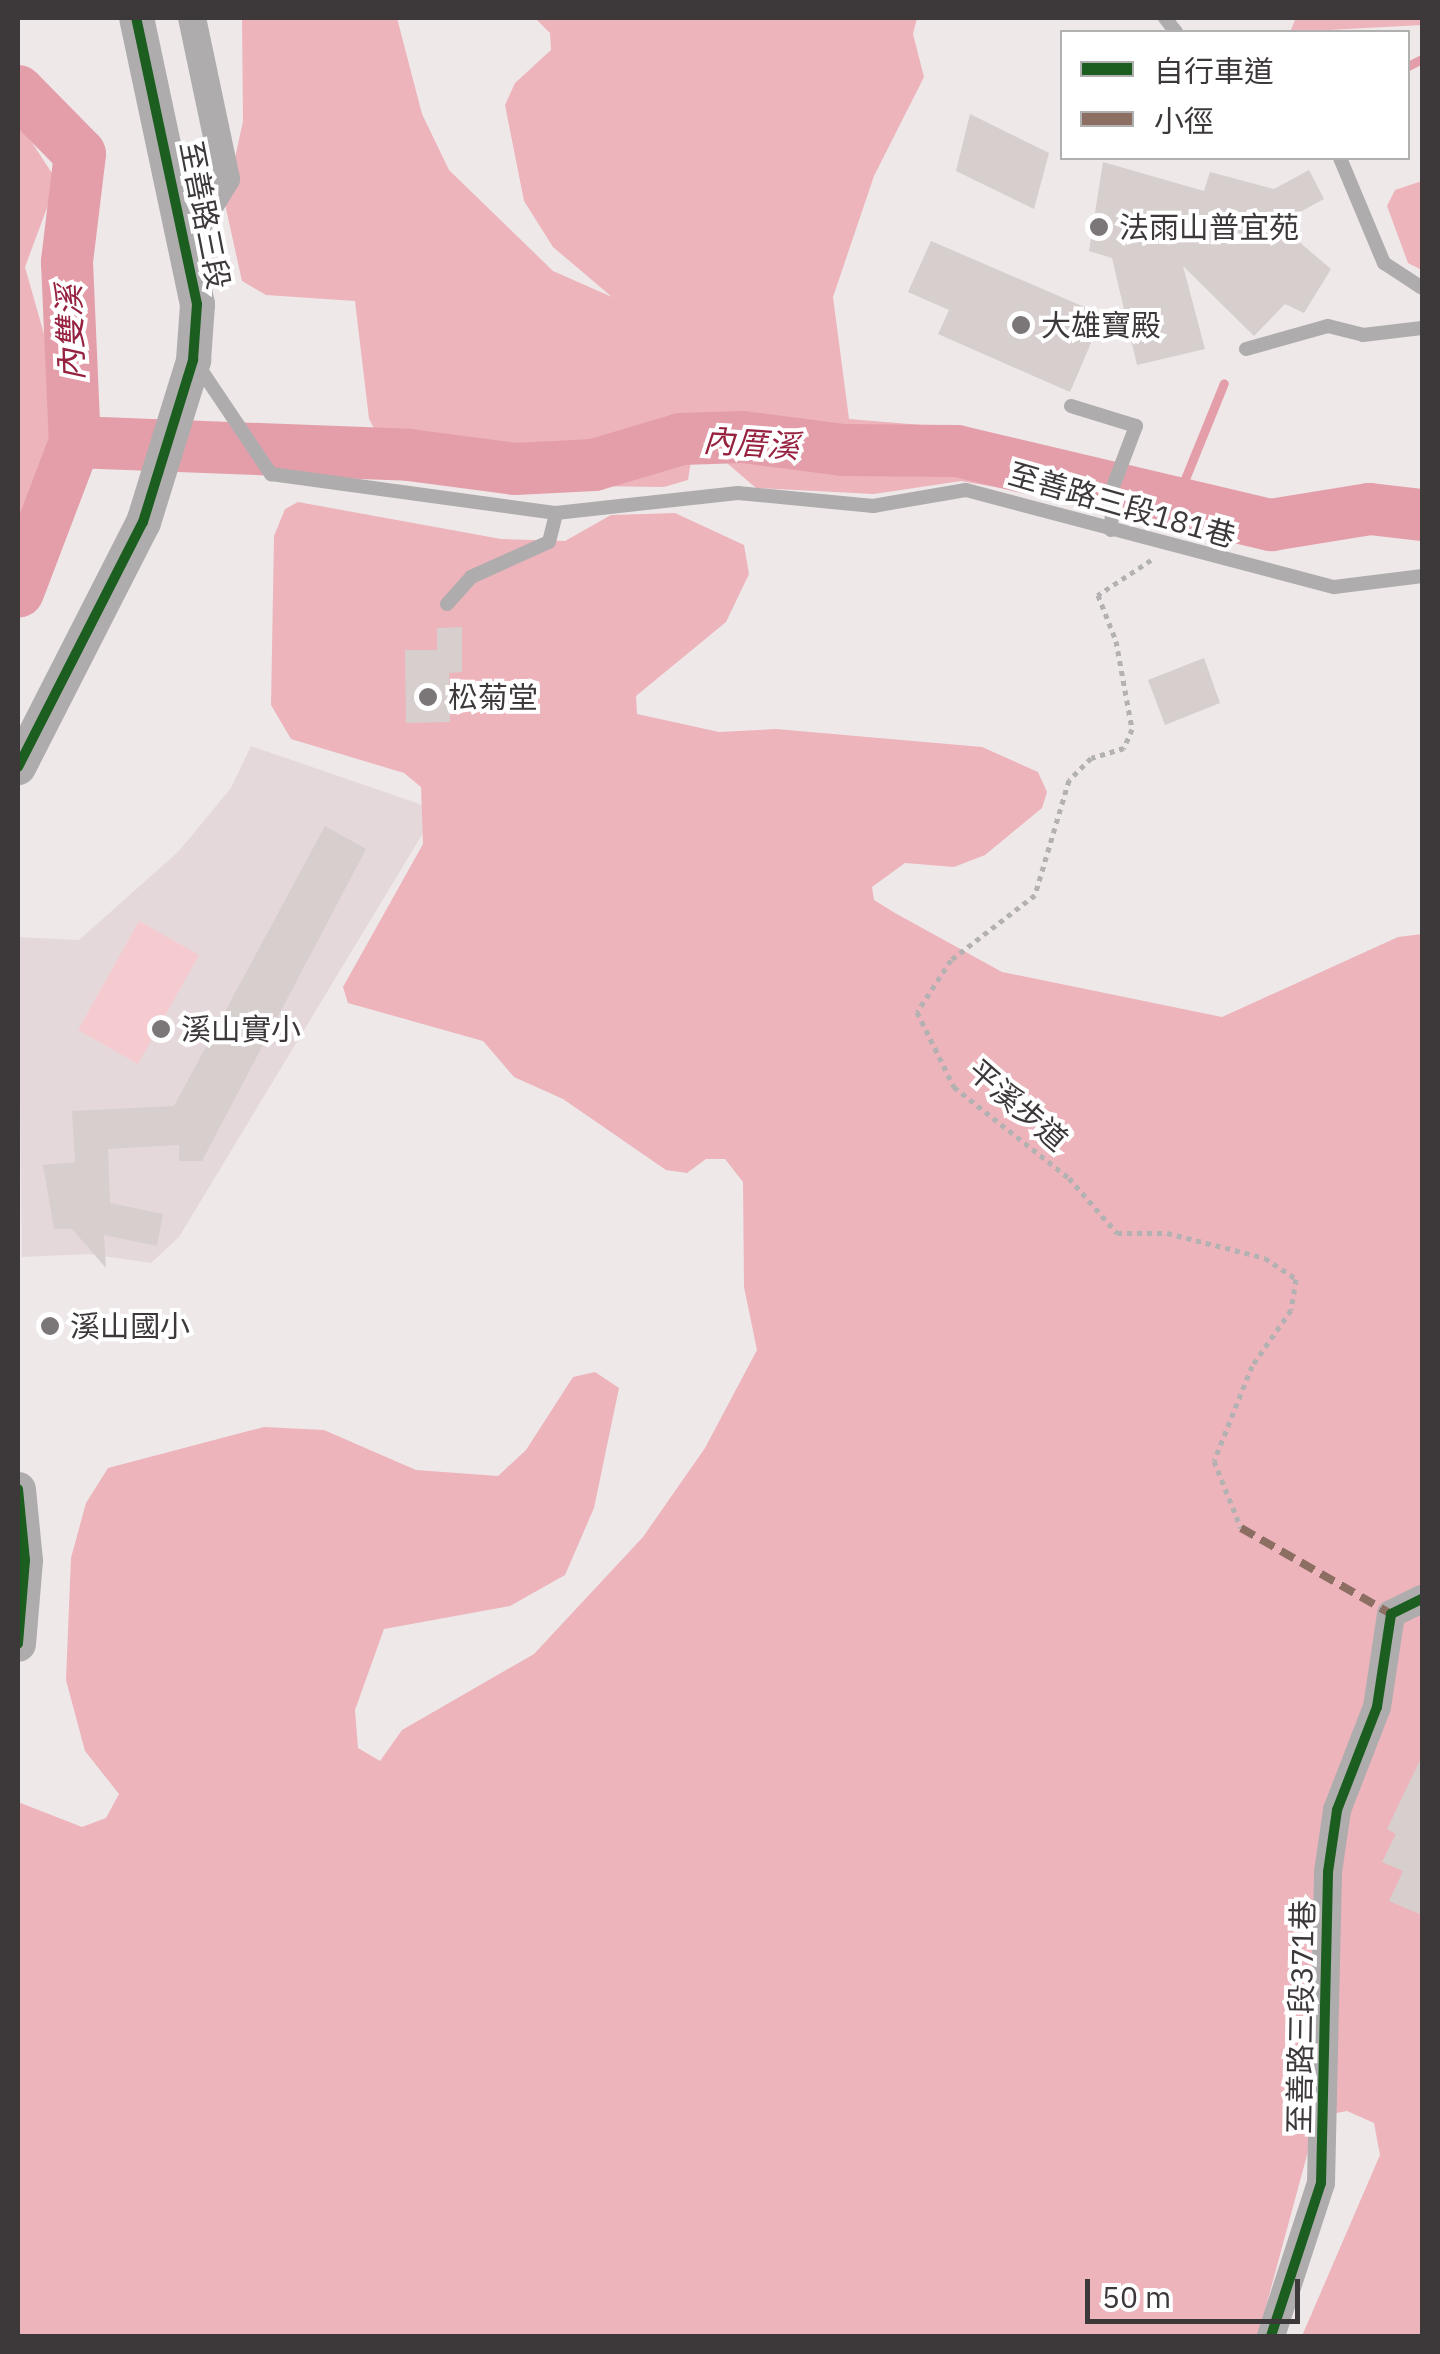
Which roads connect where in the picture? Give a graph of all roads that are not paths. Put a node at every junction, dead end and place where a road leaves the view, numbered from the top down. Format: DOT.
graph roads {
  1 [pos="136,18"];
  2 [pos="192,18"];
  3 [pos="1341,160"];
  4 [pos="187,242"];
  5 [pos="1422,288"];
  6 [pos="1422,328"];
  7 [pos="1246,349"];
  8 [pos="194,360"];
  9 [pos="1072,406"];
  10 [pos="556,513"];
  11 [pos="1111,530"];
  12 [pos="1422,576"];
  13 [pos="447,604"];
  14 [pos="18,767"];
  15 [pos="18,1488"];
  16 [pos="1422,1599"];
  17 [pos="18,1644"];
  18 [pos="1271,2336"];
  1 -- 4 [label="street, 至善路三段"];
  2 -- 4 [label="street"];
  3 -- 5 [label="lane"];
  4 -- 8 [label="street, 至善路三段"];
  6 -- 7 [label="lane"];
  8 -- 10 [label="lane, 至善路三段181巷"];
  8 -- 14 [label="street, 至善路三段"];
  9 -- 11 [label="lane"];
  10 -- 11 [label="lane, 至善路三段181巷"];
  10 -- 13 [label="lane"];
  11 -- 12 [label="lane, 至善路三段181巷"];
  15 -- 17 [label="street"];
  16 -- 18 [label="street, 至善路三段371巷"];
}
